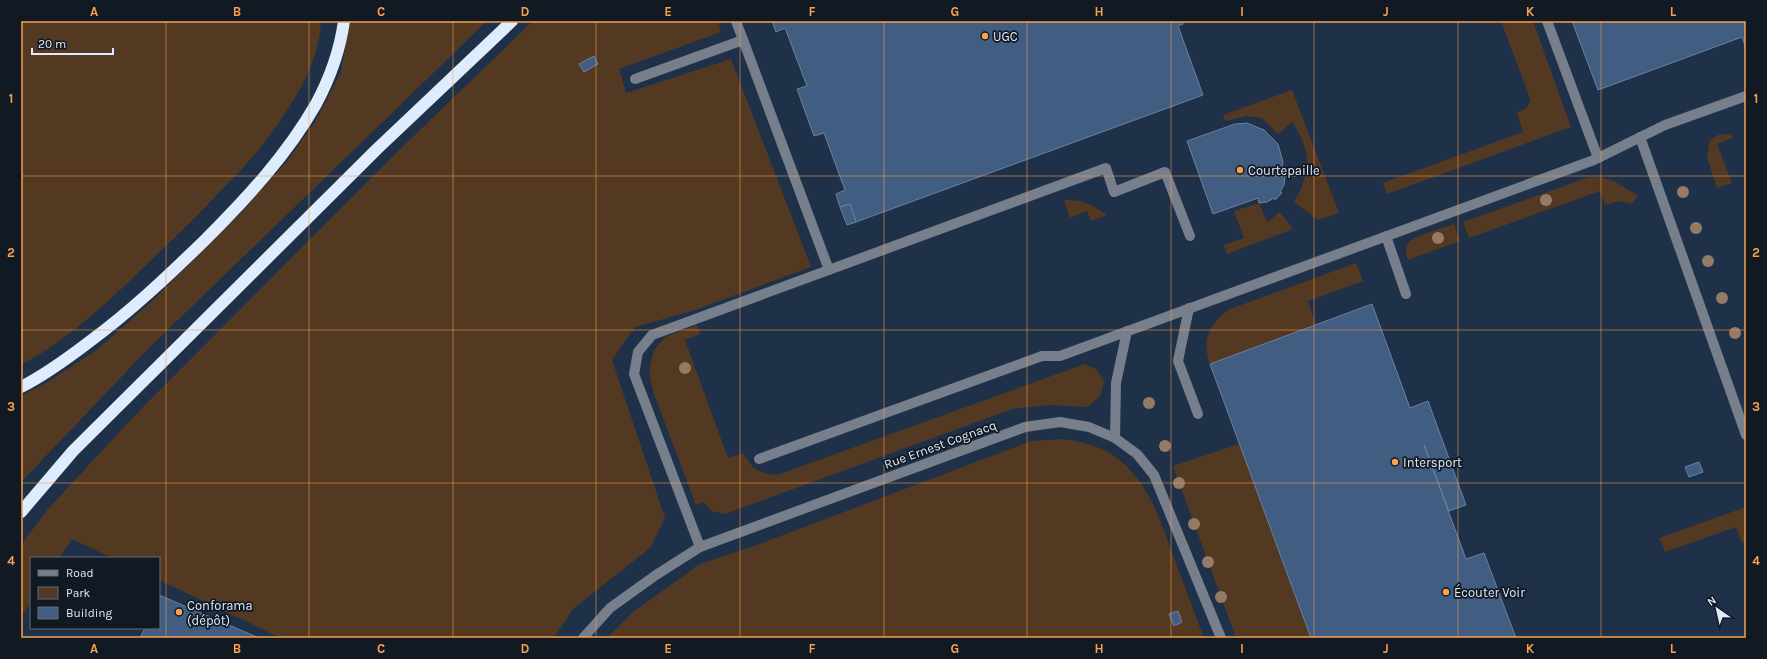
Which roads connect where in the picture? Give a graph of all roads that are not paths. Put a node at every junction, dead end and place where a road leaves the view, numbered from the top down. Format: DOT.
graph roads {
  1 [pos="344,21"];
  2 [pos="512,21"];
  3 [pos="736,21"];
  4 [pos="1547,21"];
  5 [pos="743,40"];
  6 [pos="635,79"];
  7 [pos="1746,96"];
  8 [pos="1640,137"];
  9 [pos="1598,158"];
  10 [pos="1190,236"];
  11 [pos="1386,236"];
  12 [pos="829,270"];
  13 [pos="1406,294"];
  14 [pos="1189,308"];
  15 [pos="1127,331"];
  16 [pos="21,387"];
  17 [pos="1198,414"];
  18 [pos="1746,435"];
  19 [pos="1115,438"];
  20 [pos="759,460"];
  21 [pos="21,512"];
  22 [pos="700,547"];
  23 [pos="583,638"];
  24 [pos="1221,638"];
  1 -- 16 [label="highway"];
  2 -- 21 [label="highway"];
  3 -- 5 [label="street"];
  4 -- 9 [label="street"];
  5 -- 6 [label="street"];
  5 -- 12 [label="street"];
  7 -- 8 [label="street"];
  8 -- 9 [label="street"];
  8 -- 18 [label="street"];
  9 -- 11 [label="street"];
  10 -- 12 [label="street"];
  11 -- 13 [label="street"];
  11 -- 14 [label="street"];
  12 -- 22 [label="street"];
  14 -- 15 [label="street"];
  14 -- 17 [label="street"];
  15 -- 19 [label="street"];
  15 -- 20 [label="street"];
  19 -- 22 [label="street, Rue Ernest Cognacq"];
  19 -- 24 [label="street, Rue Ernest Cognacq"];
  22 -- 23 [label="street, Rue Ernest Cognacq"];
}
